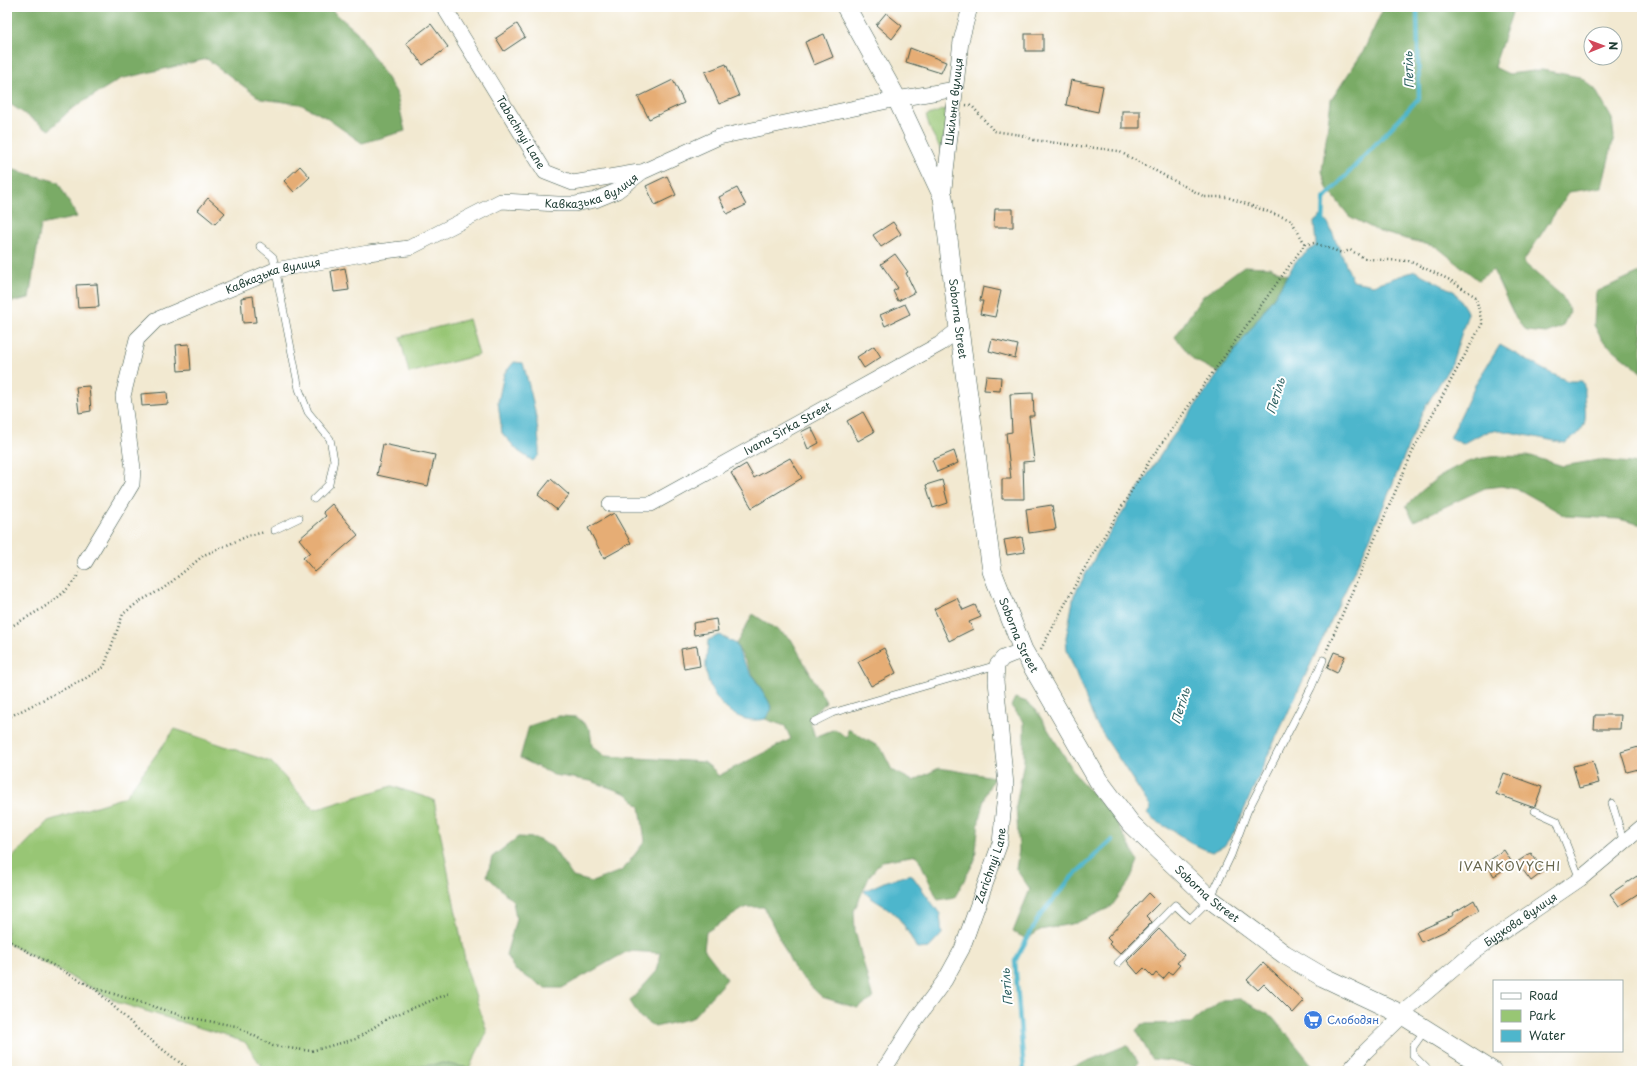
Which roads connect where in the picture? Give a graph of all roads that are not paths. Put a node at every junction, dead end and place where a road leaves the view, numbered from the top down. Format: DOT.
graph roads {
  1 [pos="444,7"];
  2 [pos="846,7"];
  3 [pos="970,7"];
  4 [pos="955,97"];
  5 [pos="897,99"];
  6 [pos="642,172"];
  7 [pos="943,197"];
  8 [pos="260,246"];
  9 [pos="275,270"];
  10 [pos="958,329"];
  11 [pos="314,500"];
  12 [pos="610,504"];
  13 [pos="299,518"];
  14 [pos="274,530"];
  15 [pos="85,562"];
  16 [pos="1023,650"];
  17 [pos="1323,660"];
  18 [pos="996,665"];
  19 [pos="814,722"];
  20 [pos="1612,803"];
  21 [pos="1535,811"];
  22 [pos="1642,827"];
  23 [pos="1624,843"];
  24 [pos="1580,879"];
  25 [pos="1210,898"];
  26 [pos="1118,962"];
  27 [pos="1401,1014"];
  28 [pos="1426,1028"];
  29 [pos="883,1071"];
  30 [pos="1349,1071"];
  31 [pos="1429,1071"];
  32 [pos="1492,1071"];
  1 -- 6 [label="street, Tabachnyi Lane"];
  2 -- 5 [label="street, Soborna Street"];
  3 -- 4 [label="street, Шкільна вулиця"];
  4 -- 5 [label="street"];
  4 -- 7 [label="street, Шкільна вулиця"];
  5 -- 6 [label="street"];
  5 -- 7 [label="street, Soborna Street"];
  6 -- 9 [label="street, Кавказька вулиця"];
  7 -- 10 [label="street, Soborna Street"];
  8 -- 9 [label="lane"];
  9 -- 11 [label="lane"];
  9 -- 15 [label="street, Кавказька вулиця"];
  10 -- 12 [label="street, Ivana Sirka Street"];
  10 -- 16 [label="street, Soborna Street"];
  13 -- 14 [label="lane"];
  16 -- 18 [label="street"];
  16 -- 25 [label="street, Soborna Street"];
  17 -- 25 [label="lane"];
  18 -- 19 [label="lane"];
  18 -- 29 [label="street, Zarichnyi Lane"];
  20 -- 23 [label="lane"];
  21 -- 24 [label="lane"];
  22 -- 23 [label="street, Бузкова вулиця"];
  23 -- 24 [label="street, Бузкова вулиця"];
  24 -- 27 [label="street, Бузкова вулиця"];
  25 -- 26 [label="lane"];
  25 -- 27 [label="street, Soborna Street"];
  27 -- 28 [label="street, Soborna Street"];
  27 -- 30 [label="street, Бузкова вулиця"];
  28 -- 31 [label="lane"];
  28 -- 32 [label="street, Soborna Street"];
}
